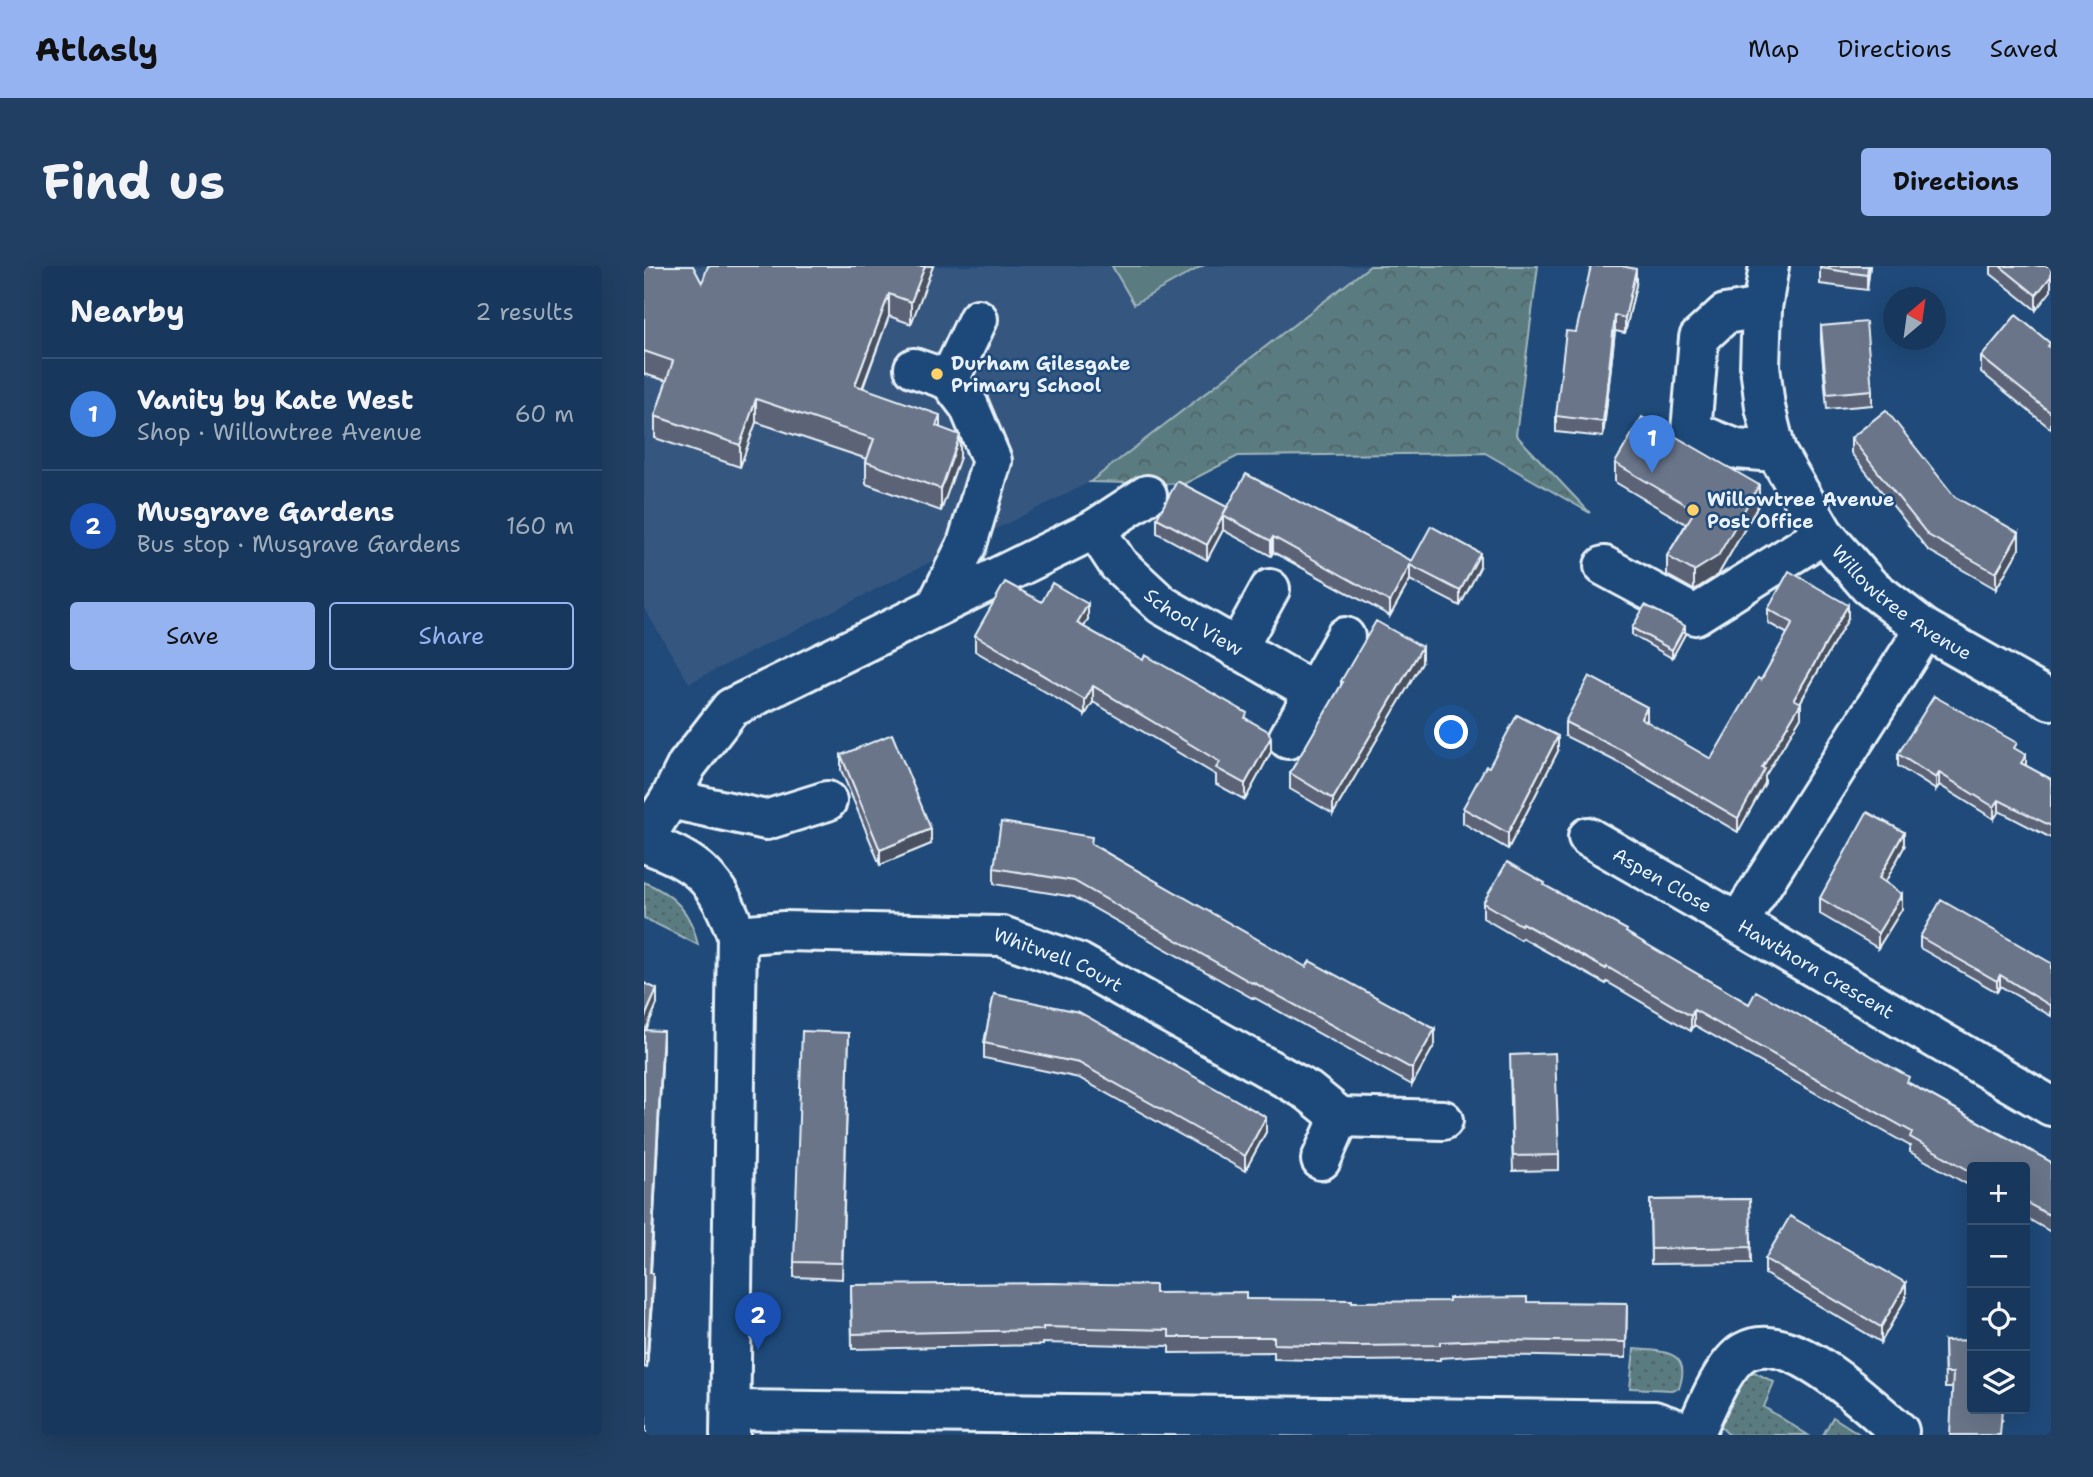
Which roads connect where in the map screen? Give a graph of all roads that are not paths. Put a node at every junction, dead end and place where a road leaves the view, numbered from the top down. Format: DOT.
graph roads {
  1 [pos="1769,266"];
  2 [pos="1762,308"];
  3 [pos="978,319"];
  4 [pos="1776,452"];
  5 [pos="1147,495"];
  6 [pos="1095,528"];
  7 [pos="1824,534"];
  8 [pos="1604,566"];
  9 [pos="1270,589"];
  10 [pos="936,607"];
  11 [pos="1924,629"];
  12 [pos="1345,637"];
  13 [pos="1237,649"];
  14 [pos="1314,692"];
  15 [pos="2051,700"];
  16 [pos="1288,739"];
  17 [pos="670,799"];
  18 [pos="827,801"];
  19 [pos="1588,837"];
  20 [pos="644,841"];
  21 [pos="1738,923"];
  22 [pos="737,935"];
  23 [pos="2051,1106"];
  24 [pos="1340,1117"];
  25 [pos="1443,1120"];
  26 [pos="1321,1160"];
  27 [pos="731,1422"];
  28 [pos="1339,1426"];
  29 [pos="1899,1431"];
  30 [pos="1694,1435"];
  1 -- 2 [label="street, Willowtree Avenue"];
  2 -- 4 [label="street, Willowtree Avenue"];
  2 -- 4 [label="street"];
  3 -- 10 [label="street"];
  4 -- 7 [label="street, Willowtree Avenue"];
  5 -- 6 [label="street"];
  6 -- 10 [label="street"];
  6 -- 13 [label="street, School View"];
  7 -- 8 [label="street"];
  7 -- 11 [label="street, Willowtree Avenue"];
  9 -- 13 [label="street"];
  10 -- 17 [label="street"];
  11 -- 15 [label="street, Willowtree Avenue"];
  11 -- 21 [label="street, Hawthorn Crescent"];
  12 -- 14 [label="street"];
  13 -- 14 [label="street, School View"];
  14 -- 16 [label="street"];
  17 -- 18 [label="street"];
  17 -- 20 [label="street"];
  19 -- 21 [label="street, Aspen Close"];
  20 -- 22 [label="street"];
  21 -- 23 [label="street, Hawthorn Crescent"];
  22 -- 24 [label="street, Whitwell Court"];
  22 -- 27 [label="street"];
  24 -- 25 [label="street"];
  24 -- 26 [label="street"];
  27 -- 28 [label="street"];
  28 -- 30 [label="street"];
  29 -- 30 [label="street"];
}
